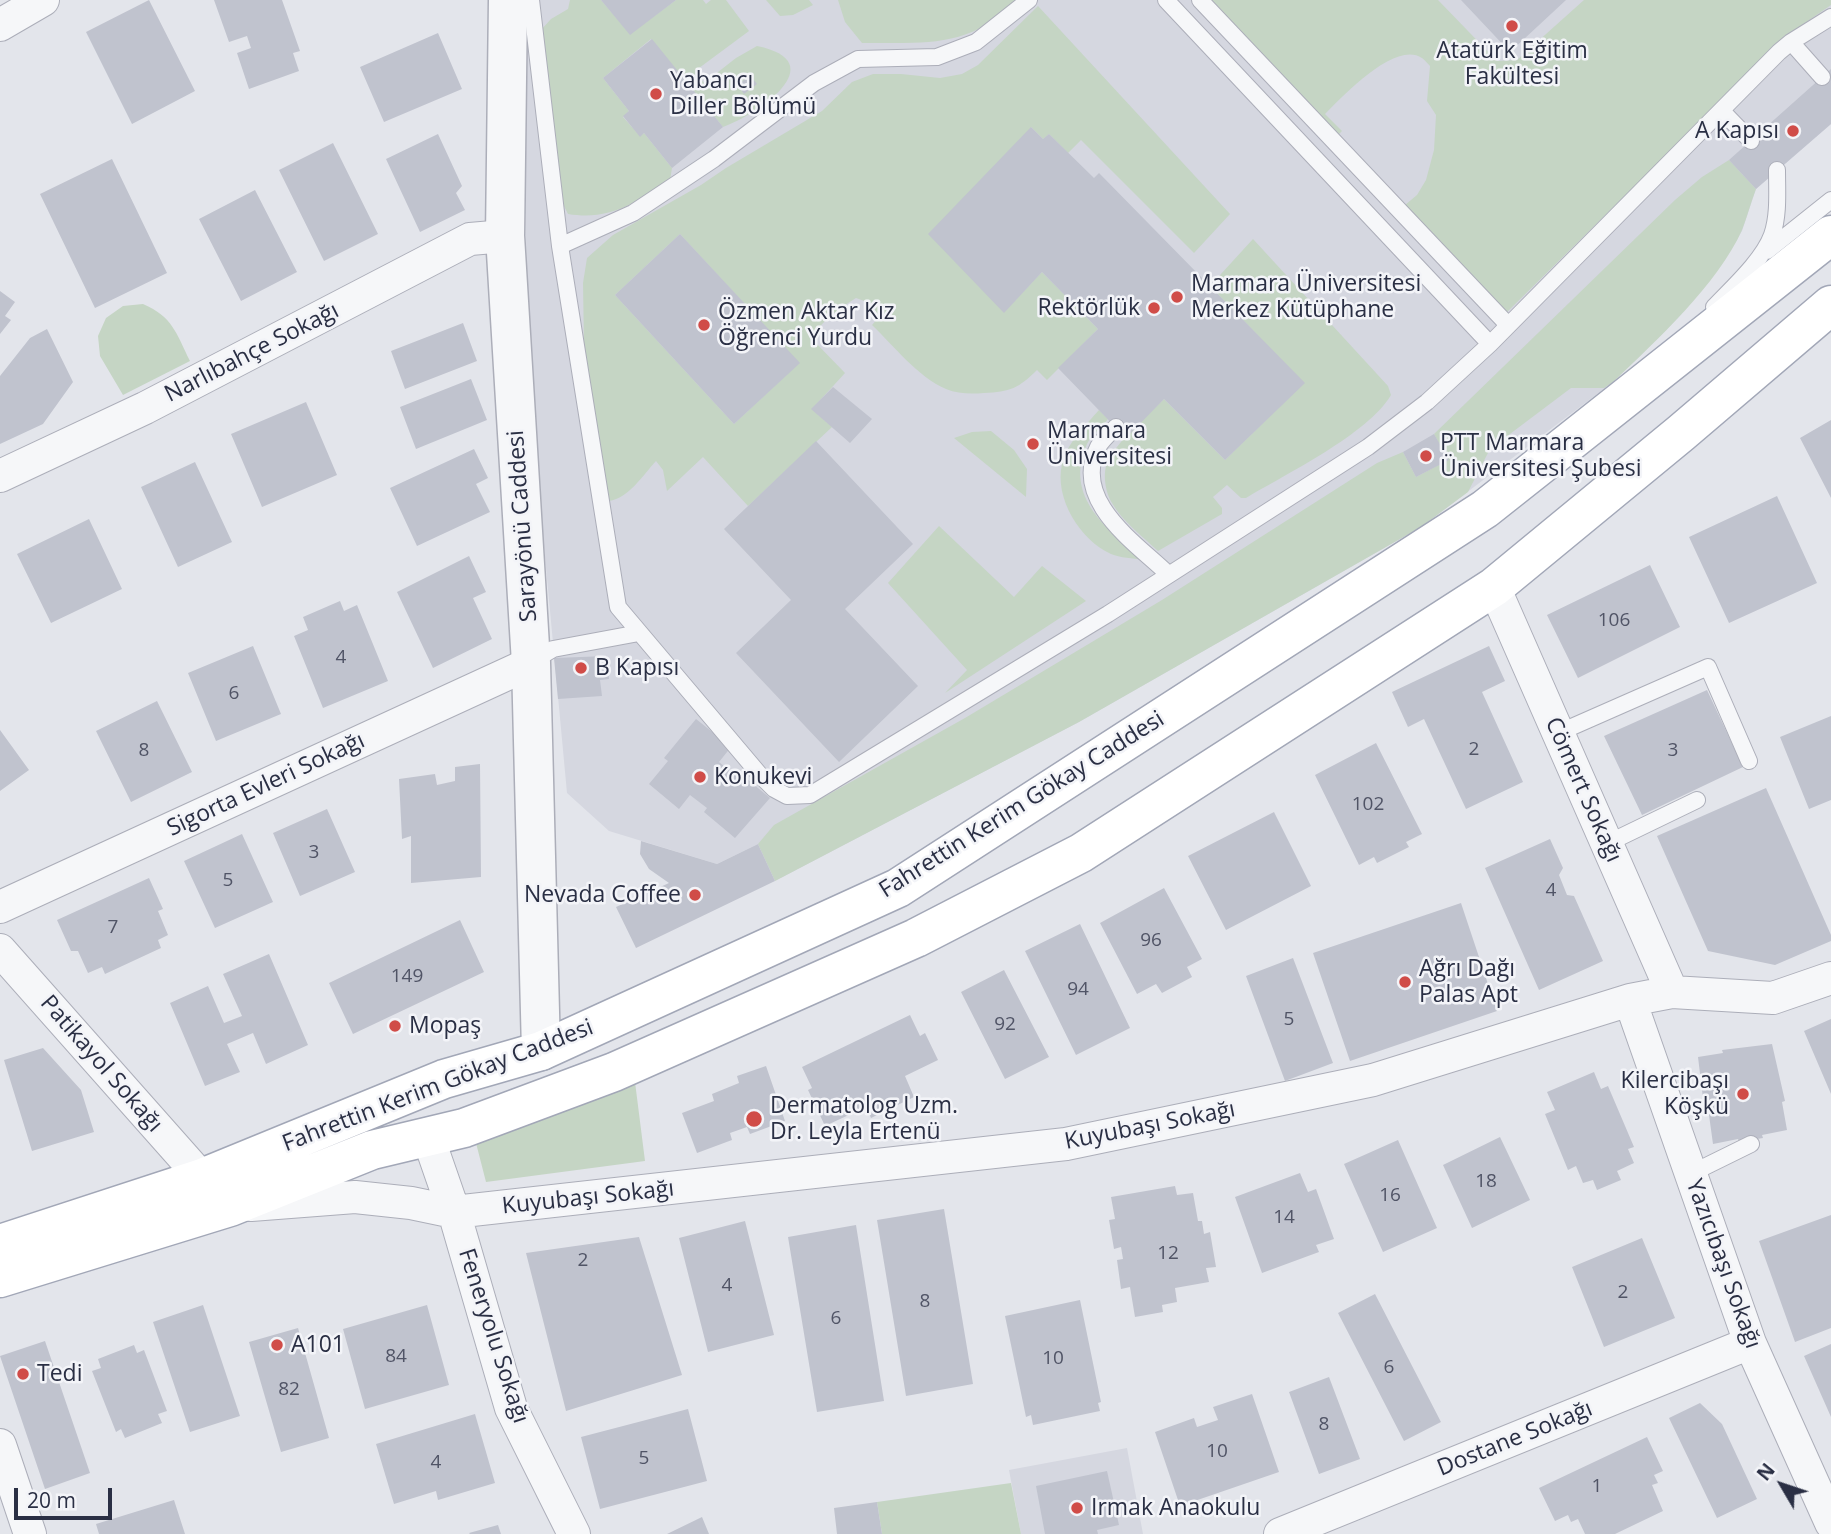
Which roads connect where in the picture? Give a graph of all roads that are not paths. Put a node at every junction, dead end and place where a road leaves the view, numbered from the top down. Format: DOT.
graph roads {
  1 [pos="43,0"];
  2 [pos="508,0"];
  3 [pos="531,0"];
  4 [pos="1029,0"];
  5 [pos="1166,0"];
  6 [pos="1200,0"];
  7 [pos="1831,17"];
  8 [pos="0,25"];
  9 [pos="1791,42"];
  10 [pos="1822,77"];
  11 [pos="1722,111"];
  12 [pos="1751,141"];
  13 [pos="1777,170"];
  14 [pos="1831,200"];
  15 [pos="1831,235"];
  16 [pos="505,236"];
  17 [pos="560,246"];
  18 [pos="1758,258"];
  19 [pos="1831,305"];
  20 [pos="1508,325"];
  21 [pos="1490,344"];
  22 [pos="1654,373"];
  23 [pos="1115,426"];
  24 [pos="0,476"];
  25 [pos="1168,574"];
  26 [pos="1494,587"];
  27 [pos="639,633"];
  28 [pos="531,663"];
  29 [pos="1558,733"];
  30 [pos="1749,761"];
  31 [pos="1697,800"];
  32 [pos="1606,844"];
  33 [pos="0,907"];
  34 [pos="0,950"];
  35 [pos="1831,978"];
  36 [pos="1672,992"];
  37 [pos="1630,1000"];
  38 [pos="541,1051"];
  39 [pos="370,1109"];
  40 [pos="428,1136"];
  41 [pos="1751,1144"];
  42 [pos="1690,1174"];
  43 [pos="202,1178"];
  44 [pos="230,1207"];
  45 [pos="454,1212"];
  46 [pos="0,1244"];
  47 [pos="0,1278"];
  48 [pos="1750,1343"];
  49 [pos="0,1445"];
  50 [pos="1831,1523"];
  51 [pos="30,1534"];
  52 [pos="574,1534"];
  53 [pos="1280,1534"];
  1 -- 8 [label="street"];
  2 -- 16 [label="street, Sarayönü Caddesi"];
  3 -- 17 [label="lane"];
  4 -- 17 [label="lane"];
  5 -- 21 [label="lane"];
  6 -- 20 [label="lane"];
  7 -- 9 [label="lane"];
  9 -- 10 [label="lane"];
  9 -- 11 [label="lane"];
  11 -- 12 [label="lane"];
  11 -- 20 [label="lane"];
  13 -- 18 [label="lane"];
  14 -- 18 [label="lane"];
  15 -- 22 [label="main road, Fahrettin Kerim Gökay Caddesi"];
  16 -- 24 [label="street, Narlıbahçe Sokağı"];
  16 -- 28 [label="street, Sarayönü Caddesi"];
  17 -- 27 [label="lane"];
  18 -- 22 [label="lane"];
  19 -- 26 [label="main road, Fahrettin Kerim Gökay Caddesi"];
  20 -- 21 [label="lane"];
  21 -- 25 [label="lane"];
  22 -- 38 [label="main road, Fahrettin Kerim Gökay Caddesi"];
  23 -- 25 [label="lane"];
  25 -- 27 [label="lane"];
  26 -- 29 [label="street, Cömert Sokağı"];
  26 -- 40 [label="main road, Fahrettin Kerim Gökay Caddesi"];
  27 -- 28 [label="lane"];
  28 -- 33 [label="street, Sigorta Evleri Sokağı"];
  28 -- 38 [label="street, Sarayönü Caddesi"];
  29 -- 30 [label="lane"];
  29 -- 32 [label="street, Cömert Sokağı"];
  31 -- 32 [label="lane"];
  32 -- 36 [label="street, Cömert Sokağı"];
  34 -- 43 [label="street, Patikayol Sokağı"];
  35 -- 36 [label="street, Kuyubaşı Sokağı"];
  36 -- 37 [label="street, Kuyubaşı Sokağı"];
  37 -- 42 [label="street, Yazıcıbaşı Sokağı"];
  37 -- 45 [label="street, Kuyubaşı Sokağı"];
  38 -- 39 [label="main road, Fahrettin Kerim Gökay Caddesi"];
  39 -- 40 [label="main road"];
  39 -- 43 [label="main road, Fahrettin Kerim Gökay Caddesi"];
  40 -- 44 [label="main road, Fahrettin Kerim Gökay Caddesi"];
  40 -- 45 [label="street, Feneryolu Sokağı"];
  41 -- 42 [label="lane"];
  42 -- 48 [label="street, Yazıcıbaşı Sokağı"];
  43 -- 46 [label="main road, Fahrettin Kerim Gökay Caddesi"];
  44 -- 45 [label="street, Kuyubaşı Sokağı"];
  44 -- 47 [label="main road, Fahrettin Kerim Gökay Caddesi"];
  45 -- 52 [label="street, Feneryolu Sokağı"];
  48 -- 50 [label="street, Yazıcıbaşı Sokağı"];
  48 -- 53 [label="street, Dostane Sokağı"];
  49 -- 51 [label="street"];
}
